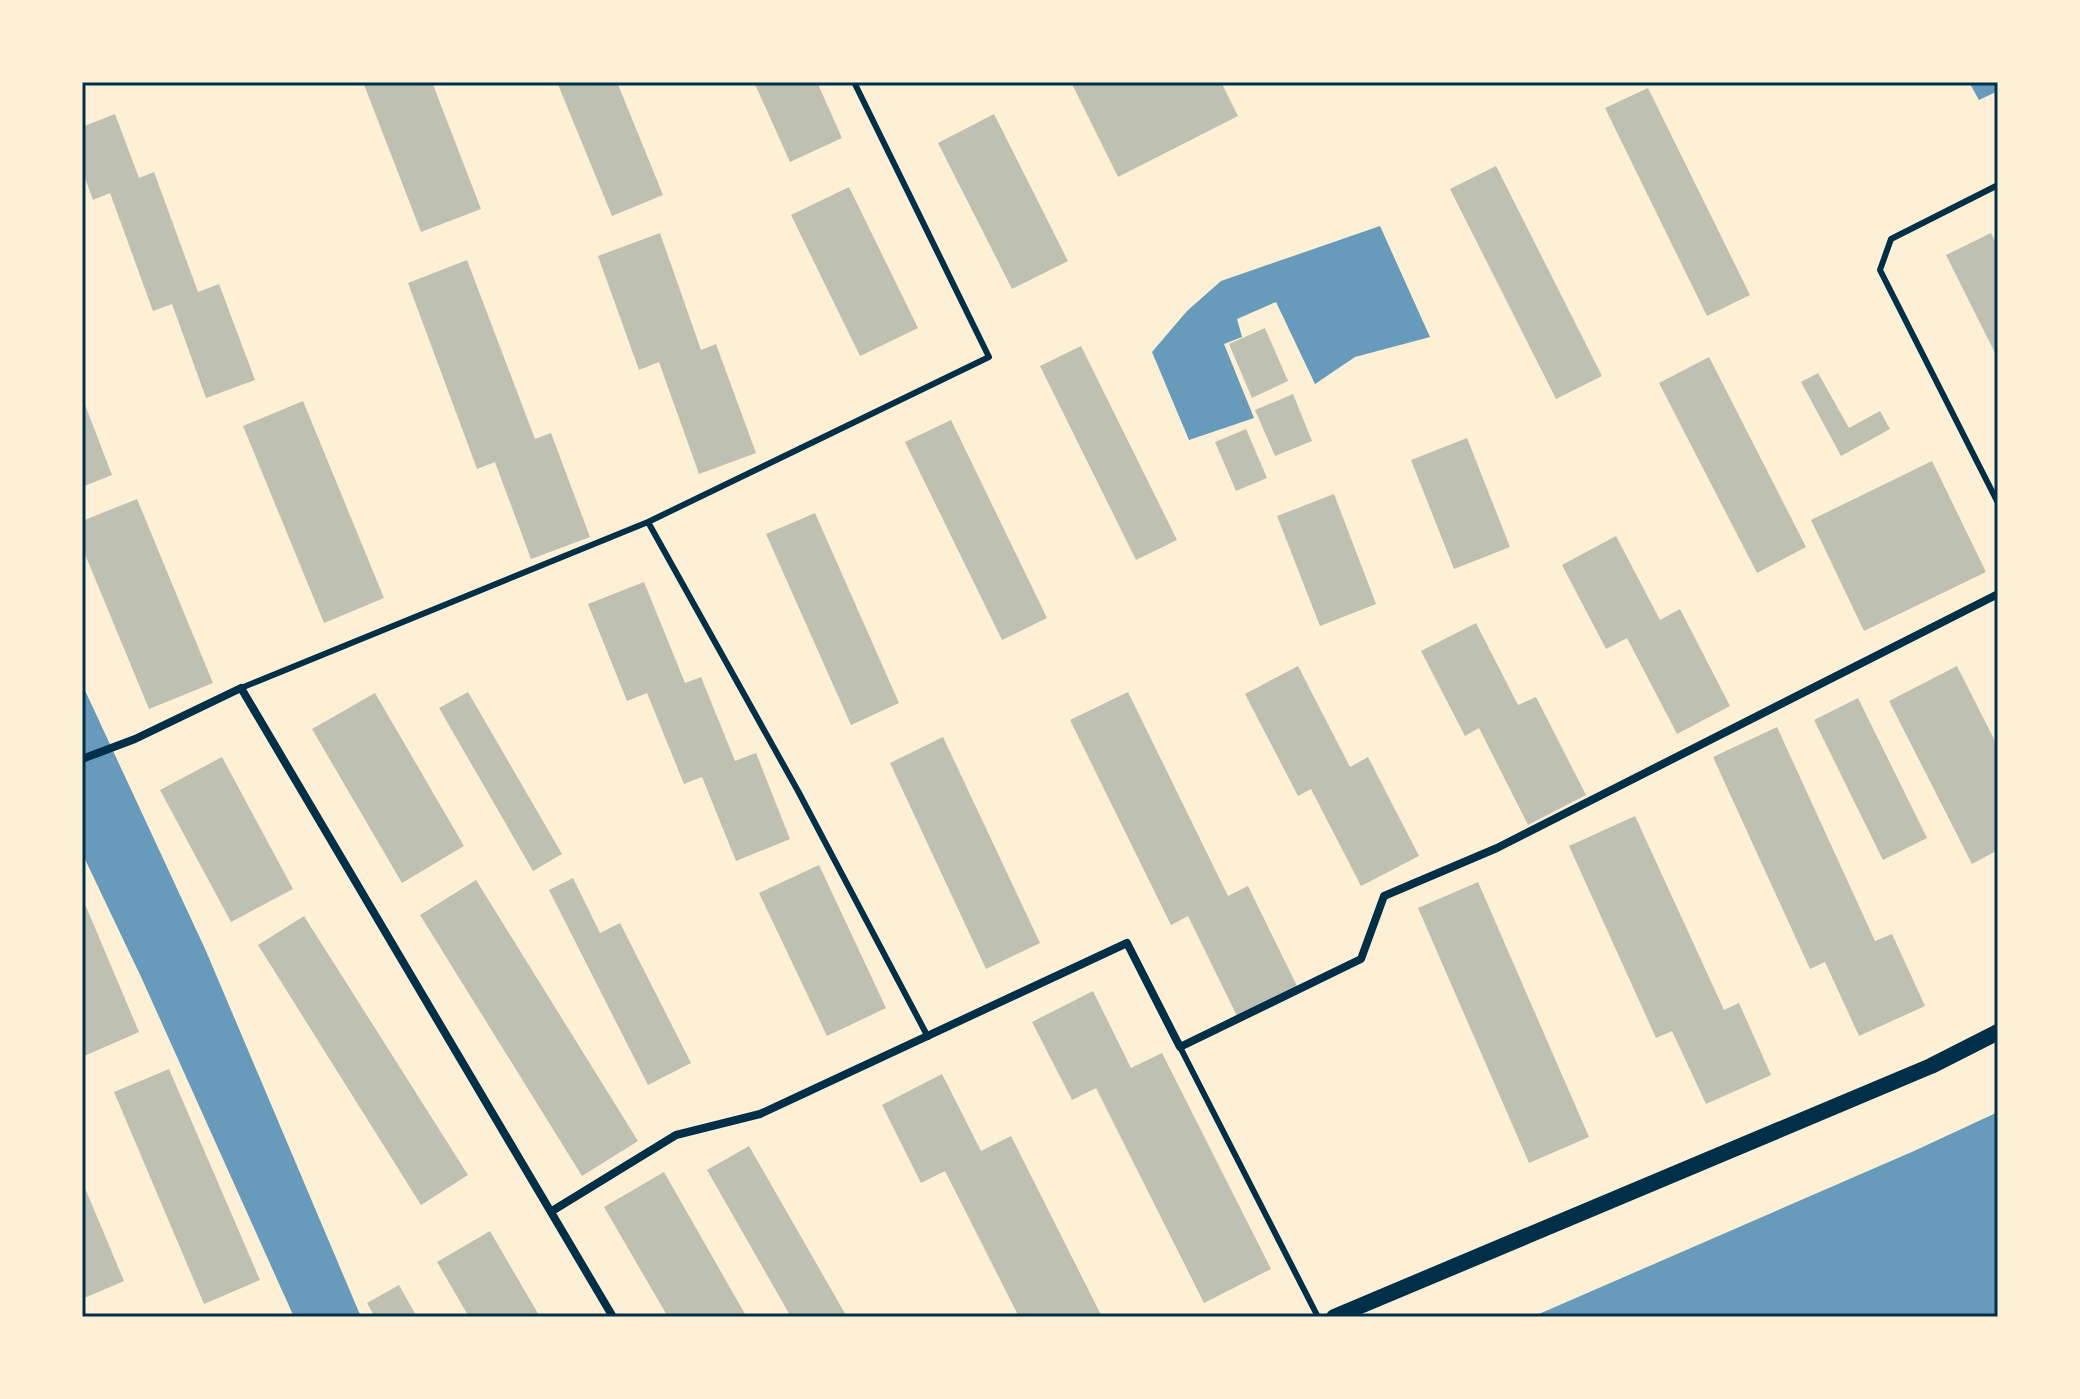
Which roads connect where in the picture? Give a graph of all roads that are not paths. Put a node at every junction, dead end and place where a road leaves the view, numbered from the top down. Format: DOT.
graph roads {
  1 [pos="854,82"];
  2 [pos="1998,185"];
  3 [pos="1998,503"];
  4 [pos="648,522"];
  5 [pos="1998,594"];
  6 [pos="241,688"];
  7 [pos="82,759"];
  8 [pos="1998,1032"];
  9 [pos="928,1037"];
  10 [pos="1180,1047"];
  11 [pos="552,1211"];
  12 [pos="613,1317"];
  13 [pos="1318,1317"];
  14 [pos="1334,1317"];
  1 -- 4 [label="lane"];
  2 -- 3 [label="lane"];
  4 -- 6 [label="lane"];
  4 -- 9 [label="lane"];
  5 -- 10 [label="street"];
  6 -- 7 [label="street"];
  6 -- 11 [label="street"];
  8 -- 14 [label="main road"];
  9 -- 10 [label="street"];
  9 -- 11 [label="street"];
  10 -- 13 [label="lane"];
  11 -- 12 [label="street"];
}
